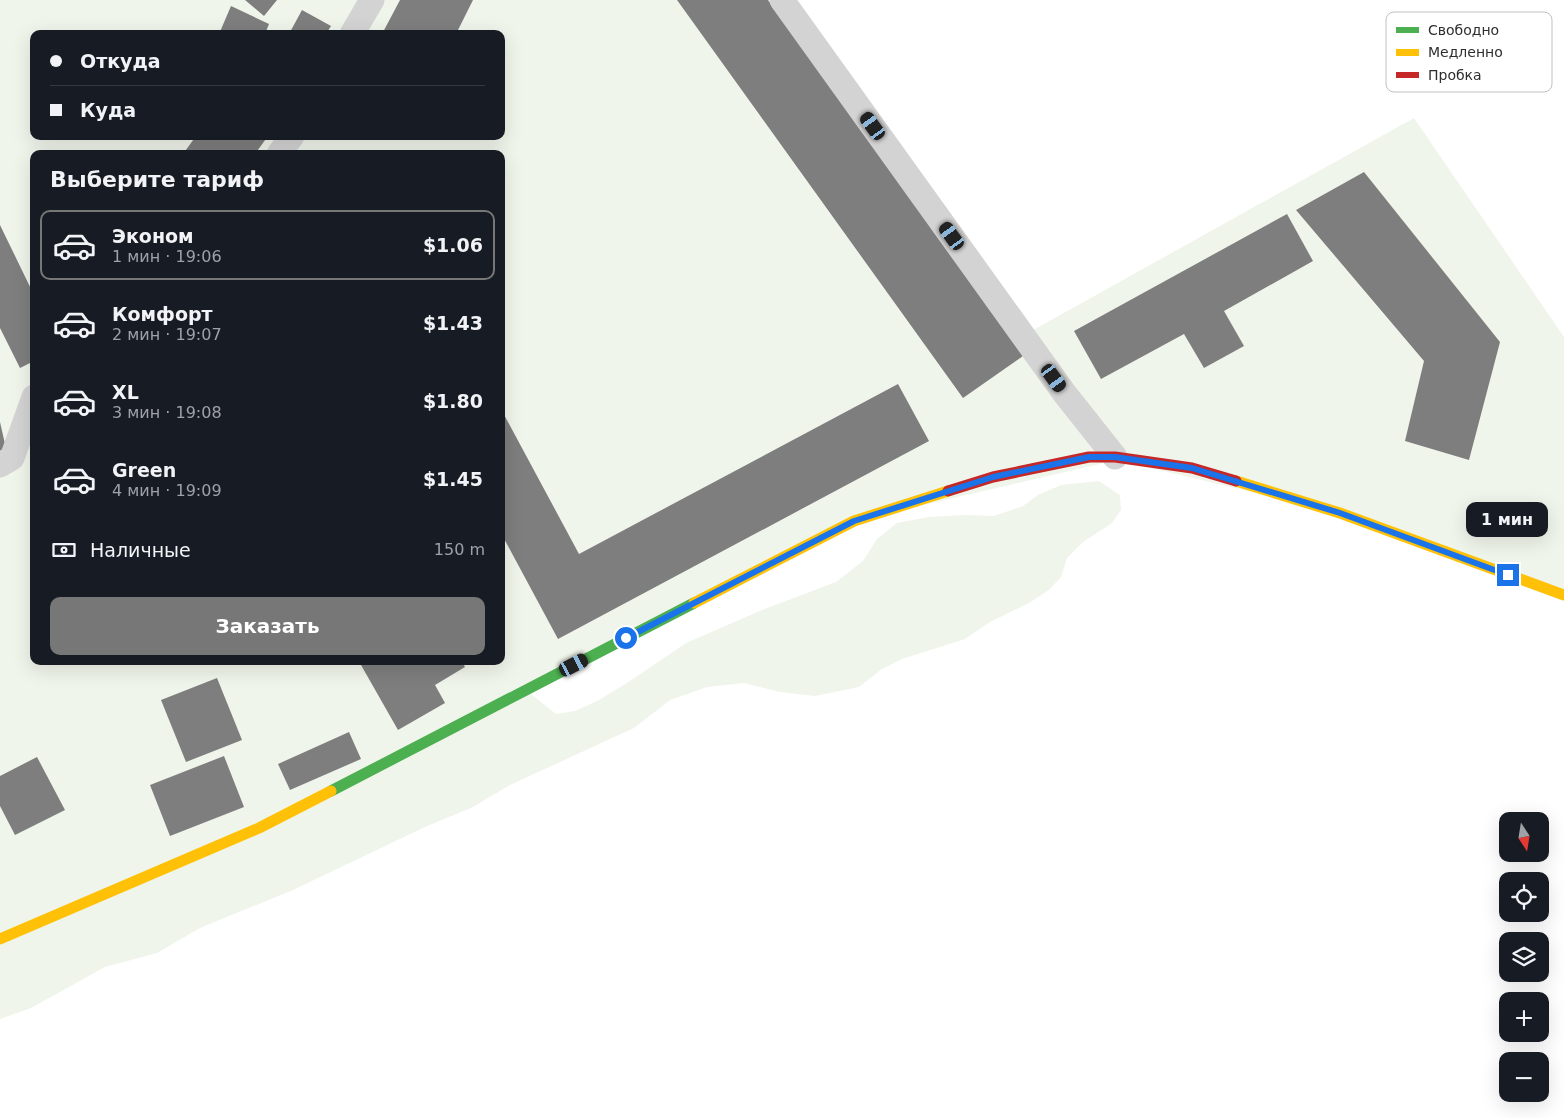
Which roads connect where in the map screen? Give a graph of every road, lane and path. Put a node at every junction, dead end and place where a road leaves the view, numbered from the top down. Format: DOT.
graph roads {
  1 [pos="372,0"];
  2 [pos="782,0"];
  3 [pos="354,30"];
  4 [pos="30,407"];
  5 [pos="1115,457"];
  6 [pos="0,465"];
  7 [pos="1564,596"];
  8 [pos="0,939"];
  1 -- 3 [label="lane"];
  2 -- 5 [label="lane"];
  4 -- 6 [label="lane"];
  5 -- 7 [label="main road"];
  5 -- 8 [label="main road"];
}
